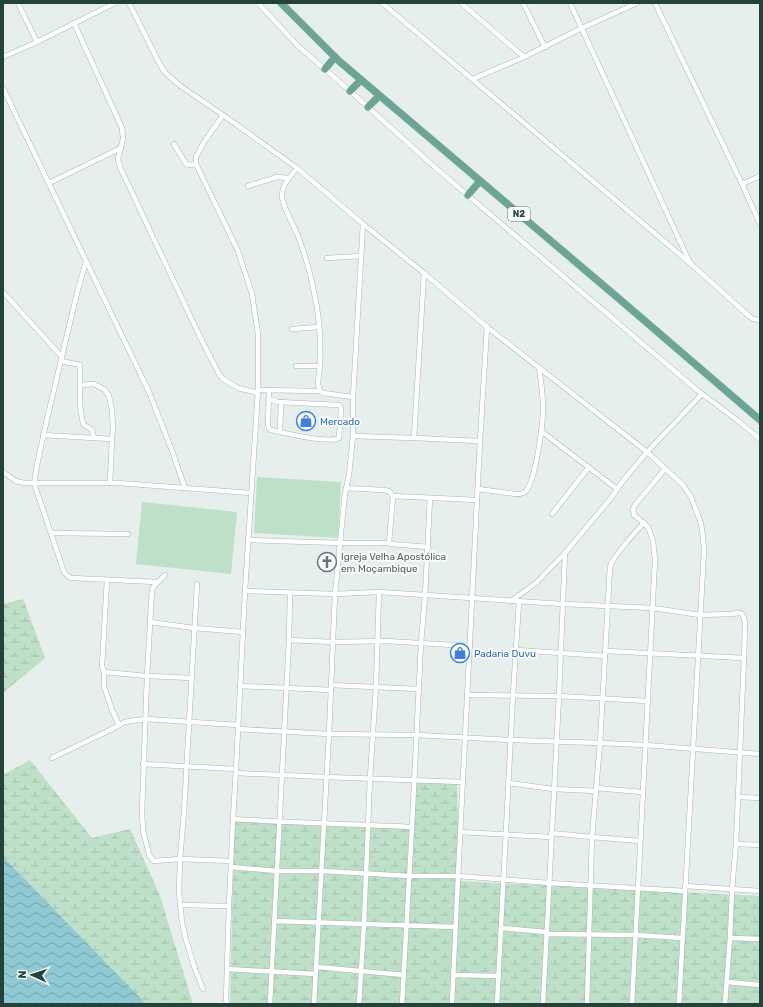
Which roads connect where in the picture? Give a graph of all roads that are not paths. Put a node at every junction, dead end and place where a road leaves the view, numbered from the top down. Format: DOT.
graph roads {
  1 [pos="18,3"];
  2 [pos="115,3"];
  3 [pos="129,3"];
  4 [pos="258,3"];
  5 [pos="281,3"];
  6 [pos="382,3"];
  7 [pos="461,3"];
  8 [pos="523,3"];
  9 [pos="570,3"];
  10 [pos="637,3"];
  11 [pos="655,3"];
  12 [pos="74,24"];
  13 [pos="582,28"];
  14 [pos="37,42"];
  15 [pos="545,47"];
  16 [pos="3,57"];
  17 [pos="335,57"];
  18 [pos="524,57"];
  19 [pos="325,69"];
  20 [pos="361,80"];
  21 [pos="473,80"];
  22 [pos="3,88"];
  23 [pos="350,91"];
  24 [pos="379,96"];
  25 [pos="368,107"];
  26 [pos="223,115"];
  27 [pos="174,144"];
  28 [pos="121,148"];
  29 [pos="196,164"];
  30 [pos="297,168"];
  31 [pos="760,176"];
  32 [pos="289,178"];
  33 [pos="480,181"];
  34 [pos="49,183"];
  35 [pos="742,184"];
  36 [pos="248,186"];
  37 [pos="468,195"];
  38 [pos="363,224"];
  39 [pos="760,224"];
  40 [pos="361,256"];
  41 [pos="327,258"];
  42 [pos="86,262"];
  43 [pos="691,264"];
  44 [pos="424,273"];
  45 [pos="3,292"];
  46 [pos="760,320"];
  47 [pos="487,326"];
  48 [pos="319,327"];
  49 [pos="292,329"];
  50 [pos="62,359"];
  51 [pos="296,366"];
  52 [pos="320,366"];
  53 [pos="539,367"];
  54 [pos="80,385"];
  55 [pos="269,390"];
  56 [pos="258,391"];
  57 [pos="320,391"];
  58 [pos="702,394"];
  59 [pos="353,397"];
  60 [pos="269,399"];
  61 [pos="281,402"];
  62 [pos="760,420"];
  63 [pos="541,431"];
  64 [pos="280,432"];
  65 [pos="44,435"];
  66 [pos="353,436"];
  67 [pos="94,438"];
  68 [pos="414,438"];
  69 [pos="112,439"];
  70 [pos="760,439"];
  71 [pos="480,441"];
  72 [pos="647,452"];
  73 [pos="588,467"];
  74 [pos="665,469"];
  75 [pos="3,472"];
  76 [pos="34,483"];
  77 [pos="110,483"];
  78 [pos="185,488"];
  79 [pos="346,488"];
  80 [pos="478,489"];
  81 [pos="617,489"];
  82 [pos="251,493"];
  83 [pos="392,496"];
  84 [pos="430,498"];
  85 [pos="477,500"];
  86 [pos="552,514"];
  87 [pos="644,523"];
  88 [pos="51,533"];
  89 [pos="128,534"];
  90 [pos="248,540"];
  91 [pos="389,542"];
  92 [pos="340,543"];
  93 [pos="428,547"];
  94 [pos="565,554"];
  95 [pos="165,575"];
  96 [pos="107,580"];
  97 [pos="157,582"];
  98 [pos="197,584"];
  99 [pos="244,591"];
  100 [pos="379,592"];
  101 [pos="290,593"];
  102 [pos="335,594"];
  103 [pos="425,596"];
  104 [pos="472,599"];
  105 [pos="511,601"];
  106 [pos="519,601"];
  107 [pos="563,604"];
  108 [pos="608,606"];
  109 [pos="653,608"];
  110 [pos="700,615"];
  111 [pos="150,622"];
  112 [pos="194,628"];
  113 [pos="243,632"];
  114 [pos="290,640"];
  115 [pos="378,641"];
  116 [pos="333,642"];
  117 [pos="420,643"];
  118 [pos="470,646"];
  119 [pos="516,650"];
  120 [pos="561,653"];
  121 [pos="606,654"];
  122 [pos="649,654"];
  123 [pos="698,656"];
  124 [pos="744,658"];
  125 [pos="104,672"];
  126 [pos="147,676"];
  127 [pos="192,678"];
  128 [pos="240,686"];
  129 [pos="331,687"];
  130 [pos="376,687"];
  131 [pos="287,688"];
  132 [pos="418,689"];
  133 [pos="467,695"];
  134 [pos="513,695"];
  135 [pos="559,696"];
  136 [pos="603,698"];
  137 [pos="647,701"];
  138 [pos="146,720"];
  139 [pos="189,721"];
  140 [pos="119,725"];
  141 [pos="238,727"];
  142 [pos="284,731"];
  143 [pos="329,734"];
  144 [pos="373,735"];
  145 [pos="417,735"];
  146 [pos="466,738"];
  147 [pos="511,740"];
  148 [pos="556,741"];
  149 [pos="600,742"];
  150 [pos="645,745"];
  151 [pos="693,749"];
  152 [pos="740,753"];
  153 [pos="760,754"];
  154 [pos="52,758"];
  155 [pos="143,764"];
  156 [pos="186,766"];
  157 [pos="236,771"];
  158 [pos="282,775"];
  159 [pos="326,778"];
  160 [pos="370,778"];
  161 [pos="415,780"];
  162 [pos="463,782"];
  163 [pos="509,783"];
  164 [pos="553,789"];
  165 [pos="596,790"];
  166 [pos="642,792"];
  167 [pos="738,797"];
  168 [pos="760,798"];
  169 [pos="233,819"];
  170 [pos="279,822"];
  171 [pos="324,824"];
  172 [pos="368,824"];
  173 [pos="412,827"];
  174 [pos="460,832"];
  175 [pos="506,834"];
  176 [pos="551,835"];
  177 [pos="592,837"];
  178 [pos="640,841"];
  179 [pos="736,844"];
  180 [pos="760,845"];
  181 [pos="180,859"];
  182 [pos="231,861"];
  183 [pos="231,867"];
  184 [pos="277,871"];
  185 [pos="322,872"];
  186 [pos="365,873"];
  187 [pos="410,876"];
  188 [pos="458,876"];
  189 [pos="504,879"];
  190 [pos="549,882"];
  191 [pos="591,885"];
  192 [pos="637,888"];
  193 [pos="685,888"];
  194 [pos="732,889"];
  195 [pos="760,891"];
  196 [pos="180,905"];
  197 [pos="229,906"];
  198 [pos="274,921"];
  199 [pos="319,922"];
  200 [pos="364,924"];
  201 [pos="407,926"];
  202 [pos="455,927"];
  203 [pos="501,928"];
  204 [pos="546,933"];
  205 [pos="589,935"];
  206 [pos="635,935"];
  207 [pos="682,938"];
  208 [pos="730,938"];
  209 [pos="760,939"];
  210 [pos="317,967"];
  211 [pos="227,969"];
  212 [pos="361,970"];
  213 [pos="272,972"];
  214 [pos="316,974"];
  215 [pos="404,974"];
  216 [pos="453,975"];
  217 [pos="499,976"];
  218 [pos="726,982"];
  219 [pos="760,984"];
  220 [pos="203,989"];
  221 [pos="227,1004"];
  222 [pos="270,1004"];
  223 [pos="314,1004"];
  224 [pos="358,1004"];
  225 [pos="402,1004"];
  226 [pos="452,1004"];
  227 [pos="497,1004"];
  228 [pos="543,1004"];
  229 [pos="587,1004"];
  230 [pos="632,1004"];
  231 [pos="679,1004"];
  232 [pos="725,1004"];
  1 -- 14 [label="street"];
  2 -- 12 [label="street"];
  3 -- 26 [label="street"];
  4 -- 19 [label="street"];
  5 -- 17 [label="main road, N2"];
  6 -- 21 [label="street"];
  7 -- 18 [label="street"];
  8 -- 15 [label="street"];
  9 -- 13 [label="street"];
  10 -- 13 [label="street"];
  11 -- 35 [label="street"];
  12 -- 14 [label="street"];
  12 -- 28 [label="street"];
  13 -- 15 [label="street"];
  13 -- 43 [label="street"];
  14 -- 16 [label="street"];
  15 -- 18 [label="street"];
  17 -- 19 [label="main road"];
  17 -- 20 [label="main road, N2"];
  18 -- 21 [label="street"];
  19 -- 23 [label="street"];
  20 -- 23 [label="main road"];
  20 -- 24 [label="main road, N2"];
  21 -- 43 [label="street"];
  22 -- 34 [label="street"];
  23 -- 25 [label="street"];
  24 -- 25 [label="main road"];
  24 -- 33 [label="main road, N2"];
  25 -- 37 [label="street"];
  26 -- 29 [label="street"];
  26 -- 30 [label="street"];
  27 -- 29 [label="street"];
  28 -- 34 [label="street"];
  28 -- 56 [label="street"];
  29 -- 56 [label="street"];
  30 -- 32 [label="street"];
  30 -- 38 [label="street"];
  31 -- 35 [label="street"];
  32 -- 36 [label="street"];
  32 -- 48 [label="street"];
  33 -- 37 [label="main road"];
  33 -- 62 [label="main road, N2"];
  34 -- 42 [label="street"];
  35 -- 39 [label="street"];
  37 -- 58 [label="street"];
  38 -- 40 [label="street"];
  38 -- 44 [label="street"];
  40 -- 41 [label="street"];
  40 -- 59 [label="street"];
  42 -- 50 [label="street"];
  42 -- 78 [label="street"];
  43 -- 46 [label="street"];
  44 -- 47 [label="street"];
  44 -- 68 [label="street"];
  45 -- 50 [label="street"];
  47 -- 53 [label="street"];
  47 -- 71 [label="street"];
  48 -- 49 [label="street"];
  48 -- 52 [label="street"];
  50 -- 54 [label="street"];
  50 -- 65 [label="street"];
  51 -- 52 [label="street"];
  52 -- 57 [label="street"];
  53 -- 63 [label="street"];
  53 -- 72 [label="street"];
  54 -- 67 [label="street"];
  54 -- 69 [label="street"];
  55 -- 56 [label="street"];
  55 -- 57 [label="street"];
  55 -- 60 [label="street"];
  56 -- 82 [label="street"];
  57 -- 59 [label="street"];
  58 -- 70 [label="street"];
  58 -- 72 [label="street"];
  59 -- 66 [label="street"];
  60 -- 61 [label="street"];
  60 -- 64 [label="street"];
  61 -- 64 [label="street"];
  61 -- 64 [label="street"];
  63 -- 73 [label="street"];
  63 -- 80 [label="street"];
  65 -- 67 [label="street"];
  65 -- 76 [label="street"];
  66 -- 68 [label="street"];
  66 -- 79 [label="street"];
  67 -- 69 [label="street"];
  68 -- 71 [label="street"];
  69 -- 77 [label="street"];
  71 -- 80 [label="street"];
  72 -- 74 [label="street"];
  72 -- 81 [label="street"];
  73 -- 81 [label="street"];
  73 -- 86 [label="street"];
  74 -- 87 [label="street"];
  74 -- 110 [label="street"];
  75 -- 76 [label="street"];
  76 -- 77 [label="street"];
  76 -- 88 [label="street"];
  77 -- 78 [label="street"];
  78 -- 82 [label="street"];
  79 -- 83 [label="street"];
  79 -- 92 [label="street"];
  80 -- 85 [label="street"];
  81 -- 94 [label="street"];
  82 -- 90 [label="street"];
  83 -- 84 [label="street"];
  83 -- 91 [label="street"];
  84 -- 85 [label="street"];
  84 -- 93 [label="street"];
  85 -- 104 [label="street"];
  87 -- 108 [label="street"];
  87 -- 109 [label="street"];
  88 -- 89 [label="street"];
  88 -- 96 [label="street"];
  90 -- 92 [label="street"];
  90 -- 99 [label="street"];
  91 -- 92 [label="street"];
  91 -- 93 [label="street"];
  92 -- 102 [label="street"];
  93 -- 103 [label="street"];
  94 -- 105 [label="street"];
  94 -- 107 [label="street"];
  95 -- 97 [label="street"];
  96 -- 97 [label="street"];
  96 -- 125 [label="street"];
  97 -- 111 [label="street"];
  98 -- 112 [label="street"];
  99 -- 101 [label="street"];
  99 -- 113 [label="street"];
  100 -- 102 [label="street"];
  100 -- 103 [label="street"];
  100 -- 115 [label="street"];
  101 -- 102 [label="street"];
  101 -- 114 [label="street"];
  102 -- 116 [label="street"];
  103 -- 104 [label="street"];
  103 -- 117 [label="street"];
  104 -- 105 [label="street"];
  104 -- 118 [label="street"];
  105 -- 106 [label="street"];
  106 -- 107 [label="street"];
  106 -- 119 [label="street"];
  107 -- 108 [label="street"];
  107 -- 120 [label="street"];
  108 -- 109 [label="street"];
  108 -- 121 [label="street"];
  109 -- 110 [label="street"];
  109 -- 122 [label="street"];
  110 -- 123 [label="street"];
  110 -- 124 [label="street"];
  111 -- 112 [label="street"];
  111 -- 126 [label="street"];
  112 -- 113 [label="street"];
  112 -- 127 [label="street"];
  113 -- 128 [label="street"];
  114 -- 116 [label="street"];
  114 -- 131 [label="street"];
  115 -- 116 [label="street"];
  115 -- 117 [label="street"];
  115 -- 130 [label="street"];
  116 -- 129 [label="street"];
  117 -- 118 [label="street"];
  117 -- 132 [label="street"];
  118 -- 133 [label="street"];
  119 -- 120 [label="street"];
  119 -- 134 [label="street"];
  120 -- 121 [label="street"];
  120 -- 135 [label="street"];
  121 -- 122 [label="street"];
  121 -- 136 [label="street"];
  122 -- 123 [label="street"];
  122 -- 137 [label="street"];
  123 -- 124 [label="street"];
  123 -- 151 [label="street"];
  124 -- 152 [label="street"];
  125 -- 126 [label="street"];
  125 -- 140 [label="street"];
  126 -- 127 [label="street"];
  126 -- 138 [label="street"];
  127 -- 139 [label="street"];
  128 -- 131 [label="street"];
  128 -- 141 [label="street"];
  129 -- 130 [label="street"];
  129 -- 131 [label="street"];
  129 -- 143 [label="street"];
  130 -- 132 [label="street"];
  130 -- 144 [label="street"];
  131 -- 142 [label="street"];
  132 -- 145 [label="street"];
  133 -- 134 [label="street"];
  133 -- 146 [label="street"];
  134 -- 135 [label="street"];
  134 -- 147 [label="street"];
  135 -- 136 [label="street"];
  135 -- 148 [label="street"];
  136 -- 137 [label="street"];
  136 -- 149 [label="street"];
  137 -- 150 [label="street"];
  138 -- 139 [label="street"];
  138 -- 140 [label="street"];
  138 -- 155 [label="street"];
  139 -- 141 [label="street"];
  139 -- 156 [label="street"];
  140 -- 154 [label="street"];
  141 -- 142 [label="street"];
  141 -- 157 [label="street"];
  142 -- 143 [label="street"];
  142 -- 158 [label="street"];
  143 -- 144 [label="street"];
  143 -- 159 [label="street"];
  144 -- 145 [label="street"];
  144 -- 160 [label="street"];
  145 -- 146 [label="street"];
  145 -- 161 [label="street"];
  146 -- 147 [label="street"];
  146 -- 162 [label="street"];
  147 -- 148 [label="street"];
  147 -- 163 [label="street"];
  148 -- 149 [label="street"];
  148 -- 164 [label="street"];
  149 -- 150 [label="street"];
  149 -- 165 [label="street"];
  150 -- 151 [label="street"];
  150 -- 166 [label="street"];
  151 -- 152 [label="street"];
  151 -- 193 [label="street"];
  152 -- 153 [label="street"];
  152 -- 167 [label="street"];
  155 -- 156 [label="street"];
  155 -- 181 [label="street"];
  156 -- 157 [label="street"];
  156 -- 181 [label="street"];
  157 -- 158 [label="street"];
  157 -- 169 [label="street"];
  158 -- 159 [label="street"];
  158 -- 170 [label="street"];
  159 -- 160 [label="street"];
  159 -- 171 [label="street"];
  160 -- 161 [label="street"];
  160 -- 172 [label="street"];
  161 -- 162 [label="street"];
  161 -- 173 [label="street"];
  162 -- 174 [label="street"];
  163 -- 164 [label="street"];
  163 -- 175 [label="street"];
  164 -- 165 [label="street"];
  164 -- 176 [label="street"];
  165 -- 166 [label="street"];
  165 -- 177 [label="street"];
  166 -- 178 [label="street"];
  167 -- 168 [label="street"];
  167 -- 179 [label="street"];
  169 -- 170 [label="street"];
  169 -- 182 [label="street"];
  170 -- 171 [label="street"];
  170 -- 184 [label="street"];
  171 -- 172 [label="street"];
  171 -- 185 [label="street"];
  172 -- 173 [label="street"];
  172 -- 186 [label="street"];
  173 -- 187 [label="street"];
  174 -- 175 [label="street"];
  174 -- 188 [label="street"];
  175 -- 176 [label="street"];
  175 -- 189 [label="street"];
  176 -- 177 [label="street"];
  176 -- 190 [label="street"];
  177 -- 178 [label="street"];
  177 -- 191 [label="street"];
  178 -- 192 [label="street"];
  179 -- 180 [label="street"];
  179 -- 194 [label="street"];
  181 -- 182 [label="street"];
  181 -- 196 [label="street"];
  182 -- 183 [label="street"];
  183 -- 184 [label="street"];
  183 -- 197 [label="street"];
  184 -- 185 [label="street"];
  184 -- 198 [label="street"];
  185 -- 186 [label="street"];
  185 -- 199 [label="street"];
  186 -- 187 [label="street"];
  186 -- 200 [label="street"];
  187 -- 188 [label="street"];
  187 -- 201 [label="street"];
  188 -- 189 [label="street"];
  188 -- 202 [label="street"];
  189 -- 190 [label="street"];
  189 -- 203 [label="street"];
  190 -- 191 [label="street"];
  190 -- 204 [label="street"];
  191 -- 192 [label="street"];
  191 -- 205 [label="street"];
  192 -- 193 [label="street"];
  192 -- 206 [label="street"];
  193 -- 194 [label="street"];
  193 -- 207 [label="street"];
  194 -- 195 [label="street"];
  194 -- 208 [label="street"];
  196 -- 197 [label="street"];
  196 -- 220 [label="street"];
  197 -- 211 [label="street"];
  198 -- 199 [label="street"];
  198 -- 213 [label="street"];
  199 -- 200 [label="street"];
  199 -- 210 [label="street"];
  200 -- 201 [label="street"];
  200 -- 212 [label="street"];
  201 -- 202 [label="street"];
  201 -- 215 [label="street"];
  202 -- 216 [label="street"];
  203 -- 204 [label="street"];
  203 -- 217 [label="street"];
  204 -- 205 [label="street"];
  204 -- 228 [label="street"];
  205 -- 206 [label="street"];
  205 -- 229 [label="street"];
  206 -- 207 [label="street"];
  206 -- 230 [label="street"];
  207 -- 231 [label="street"];
  208 -- 209 [label="street"];
  208 -- 218 [label="street"];
  210 -- 212 [label="street"];
  210 -- 214 [label="street"];
  211 -- 213 [label="street"];
  211 -- 221 [label="street"];
  212 -- 215 [label="street"];
  212 -- 224 [label="street"];
  213 -- 214 [label="street"];
  213 -- 222 [label="street"];
  214 -- 223 [label="street"];
  215 -- 225 [label="street"];
  216 -- 217 [label="street"];
  216 -- 226 [label="street"];
  217 -- 227 [label="street"];
  218 -- 219 [label="street"];
  218 -- 232 [label="street"];
}
